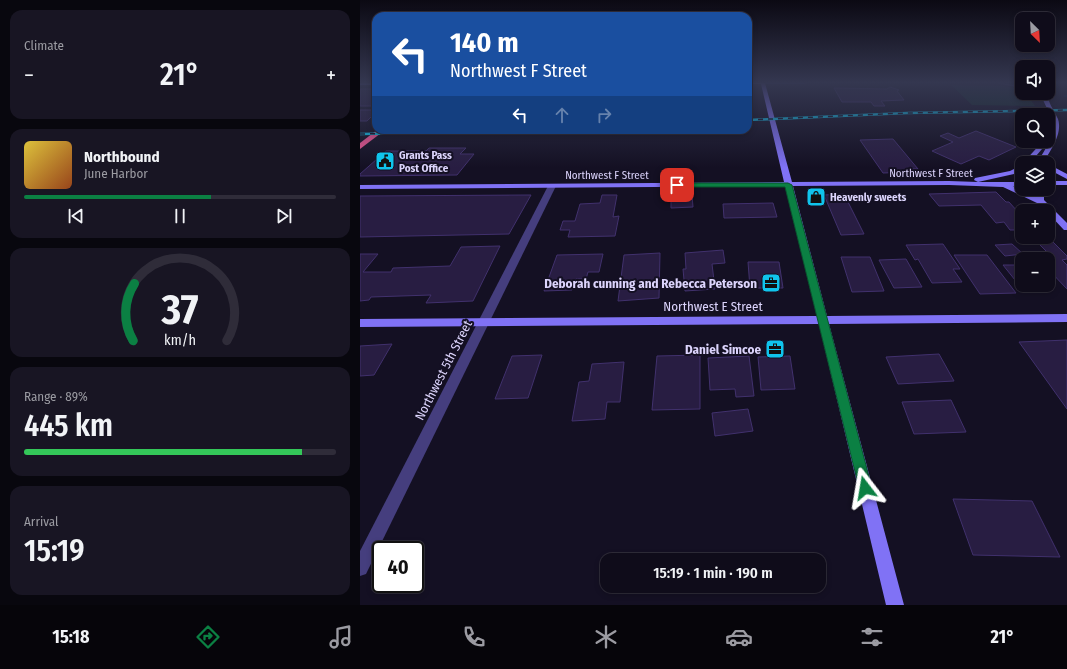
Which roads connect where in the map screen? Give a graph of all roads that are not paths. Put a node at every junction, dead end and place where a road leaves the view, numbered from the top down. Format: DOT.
graph roads {
  1 [pos="769,111"];
  2 [pos="376,134"];
  3 [pos="360,147"];
  4 [pos="1040,148"];
  5 [pos="1032,156"];
  6 [pos="1055,170"];
  7 [pos="1015,172"];
  8 [pos="1067,177"];
  9 [pos="949,183"];
  10 [pos="1055,183"];
  11 [pos="1067,183"];
  12 [pos="1015,184"];
  13 [pos="788,185"];
  14 [pos="1004,185"];
  15 [pos="552,186"];
  16 [pos="360,187"];
  17 [pos="1040,196"];
  18 [pos="1040,201"];
  19 [pos="1067,228"];
  20 [pos="1067,318"];
  21 [pos="822,320"];
  22 [pos="484,322"];
  23 [pos="360,323"];
  24 [pos="360,568"];
  25 [pos="894,605"];
  1 -- 13 [label="main road"];
  2 -- 3 [label="highway"];
  4 -- 5 [label="main road"];
  6 -- 8 [label="main road"];
  7 -- 9 [label="main road"];
  9 -- 13 [label="main road, Northwest F Street"];
  9 -- 14 [label="main road, Northwest F Street"];
  10 -- 11 [label="main road"];
  12 -- 14 [label="main road, Northwest F Street"];
  13 -- 15 [label="main road, Northwest F Street"];
  13 -- 21 [label="main road"];
  14 -- 18 [label="main road"];
  15 -- 16 [label="main road, Northwest F Street"];
  15 -- 22 [label="street, Northwest 5th Street"];
  17 -- 18 [label="main road"];
  18 -- 19 [label="main road"];
  20 -- 21 [label="main road, Northwest E Street"];
  21 -- 22 [label="main road, Northwest E Street"];
  21 -- 25 [label="main road"];
  22 -- 23 [label="main road, Northwest E Street"];
  22 -- 24 [label="street, Northwest 5th Street"];
}
